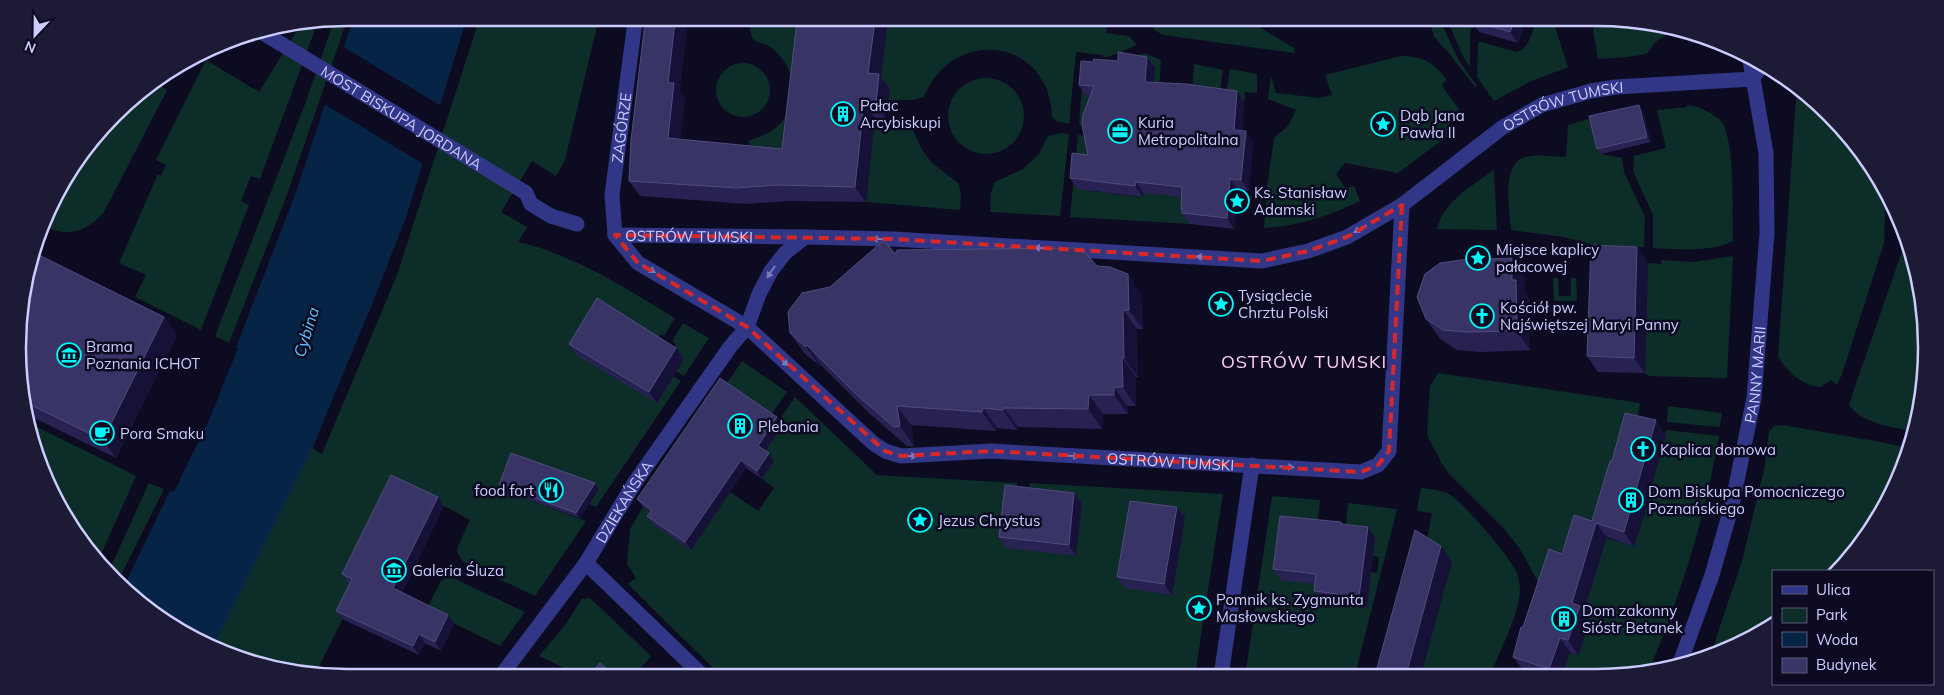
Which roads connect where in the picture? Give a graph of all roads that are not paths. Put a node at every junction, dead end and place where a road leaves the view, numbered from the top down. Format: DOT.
graph roads {
  1 [pos="634,26"];
  2 [pos="268,36"];
  3 [pos="1750,65"];
  4 [pos="1759,70"];
  5 [pos="1752,79"];
  6 [pos="1402,205"];
  7 [pos="576,224"];
  8 [pos="615,235"];
  9 [pos="805,236"];
  10 [pos="748,327"];
  11 [pos="1252,465"];
  12 [pos="586,563"];
  13 [pos="1682,657"];
  14 [pos="506,669"];
  15 [pos="696,669"];
  16 [pos="1222,669"];
  1 -- 8 [label="street, ZAGÓRZE"];
  2 -- 7 [label="street, MOST BISKUPA JORDANA"];
  3 -- 5 [label="street, PANNY MARII"];
  4 -- 5 [label="street"];
  5 -- 6 [label="street, OSTRÓW TUMSKI"];
  5 -- 13 [label="street, PANNY MARII"];
  6 -- 9 [label="street, OSTRÓW TUMSKI, one-way"];
  11 -- 6 [label="street, OSTRÓW TUMSKI, one-way"];
  8 -- 9 [label="street, OSTRÓW TUMSKI"];
  8 -- 10 [label="street, OSTRÓW TUMSKI, one-way"];
  9 -- 10 [label="street, one-way"];
  10 -- 11 [label="street, OSTRÓW TUMSKI, one-way"];
  10 -- 12 [label="street, DZIEKAŃSKA"];
  11 -- 16 [label="street"];
  12 -- 14 [label="street, DZIEKAŃSKA"];
  12 -- 15 [label="street"];
}
